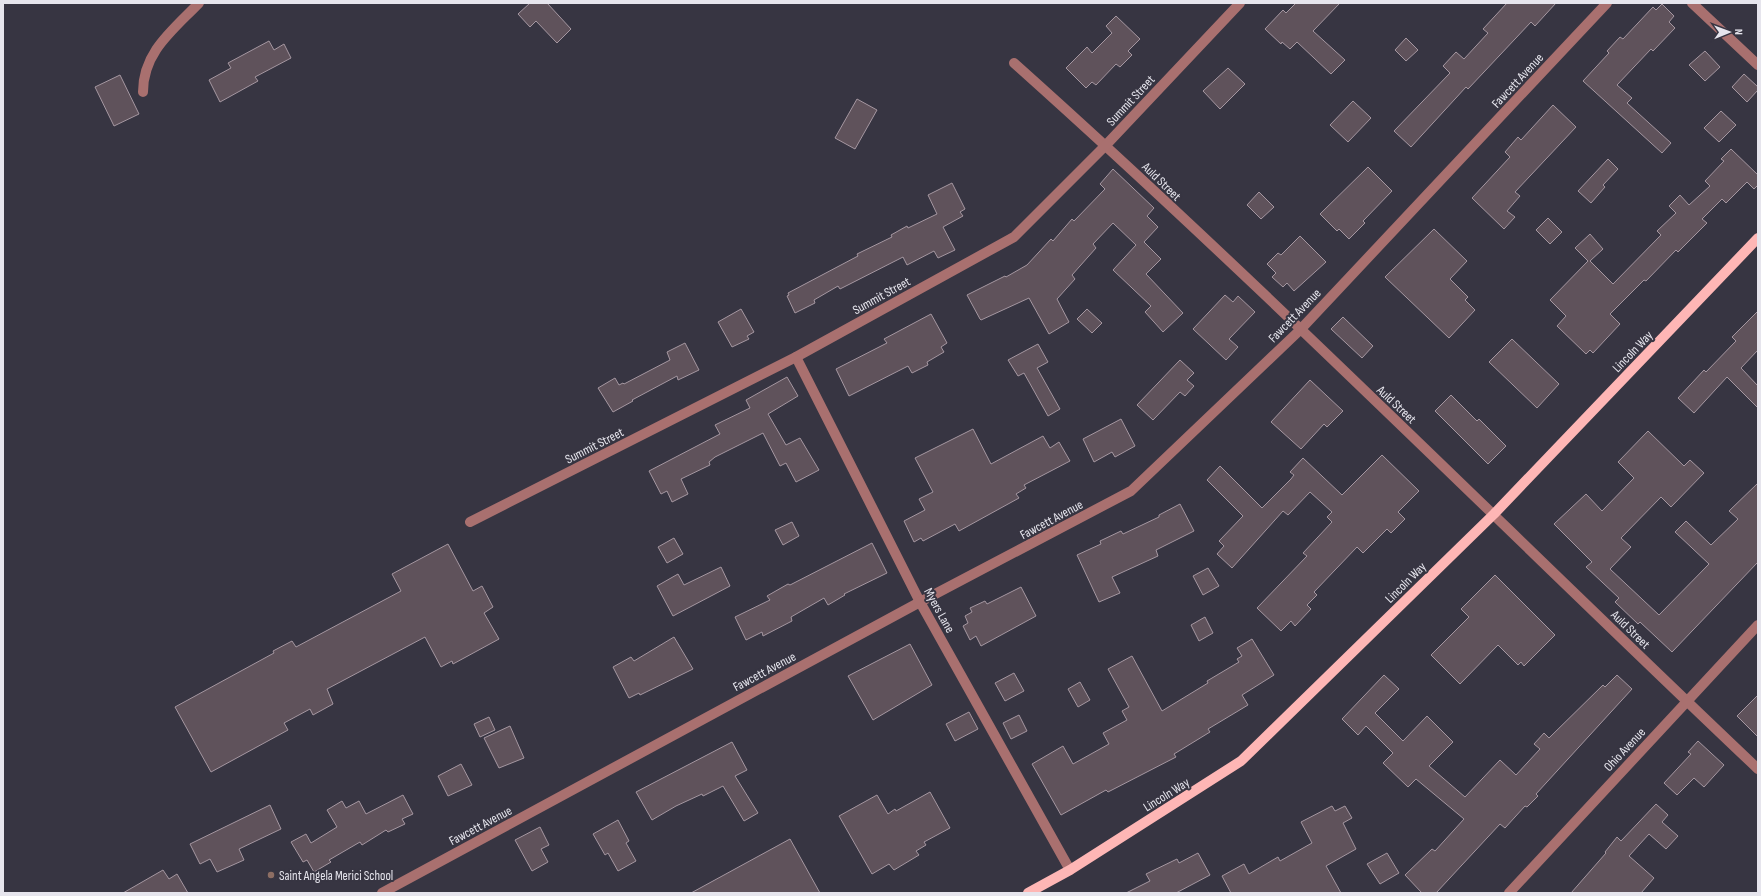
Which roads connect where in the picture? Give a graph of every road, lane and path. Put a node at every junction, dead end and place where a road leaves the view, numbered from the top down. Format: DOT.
graph roads {
  1 [pos="198,3"];
  2 [pos="1240,3"];
  3 [pos="1607,3"];
  4 [pos="1692,3"];
  5 [pos="1014,63"];
  6 [pos="1758,65"];
  7 [pos="142,92"];
  8 [pos="1106,145"];
  9 [pos="1758,238"];
  10 [pos="1300,330"];
  11 [pos="796,357"];
  12 [pos="1494,514"];
  13 [pos="470,522"];
  14 [pos="920,602"];
  15 [pos="1758,624"];
  16 [pos="1686,701"];
  17 [pos="1758,769"];
  18 [pos="1070,870"];
  19 [pos="382,893"];
  20 [pos="1028,893"];
  21 [pos="1510,893"];
  1 -- 7 [label="street"];
  2 -- 8 [label="street, Summit Street"];
  3 -- 10 [label="street, Fawcett Avenue"];
  4 -- 6 [label="street"];
  5 -- 8 [label="street, Auld Street"];
  8 -- 10 [label="street, Auld Street"];
  8 -- 11 [label="street, Summit Street"];
  9 -- 12 [label="main road, Lincoln Way"];
  10 -- 12 [label="street, Auld Street"];
  10 -- 14 [label="street, Fawcett Avenue"];
  11 -- 13 [label="street, Summit Street"];
  11 -- 14 [label="street, Myers Lane"];
  12 -- 16 [label="street, Auld Street"];
  12 -- 18 [label="main road, Lincoln Way"];
  14 -- 18 [label="street, Myers Lane"];
  14 -- 19 [label="street, Fawcett Avenue"];
  15 -- 16 [label="street, Ohio Avenue"];
  16 -- 17 [label="street, Auld Street"];
  16 -- 21 [label="street, Ohio Avenue"];
  18 -- 20 [label="main road, Lincoln Way"];
}
